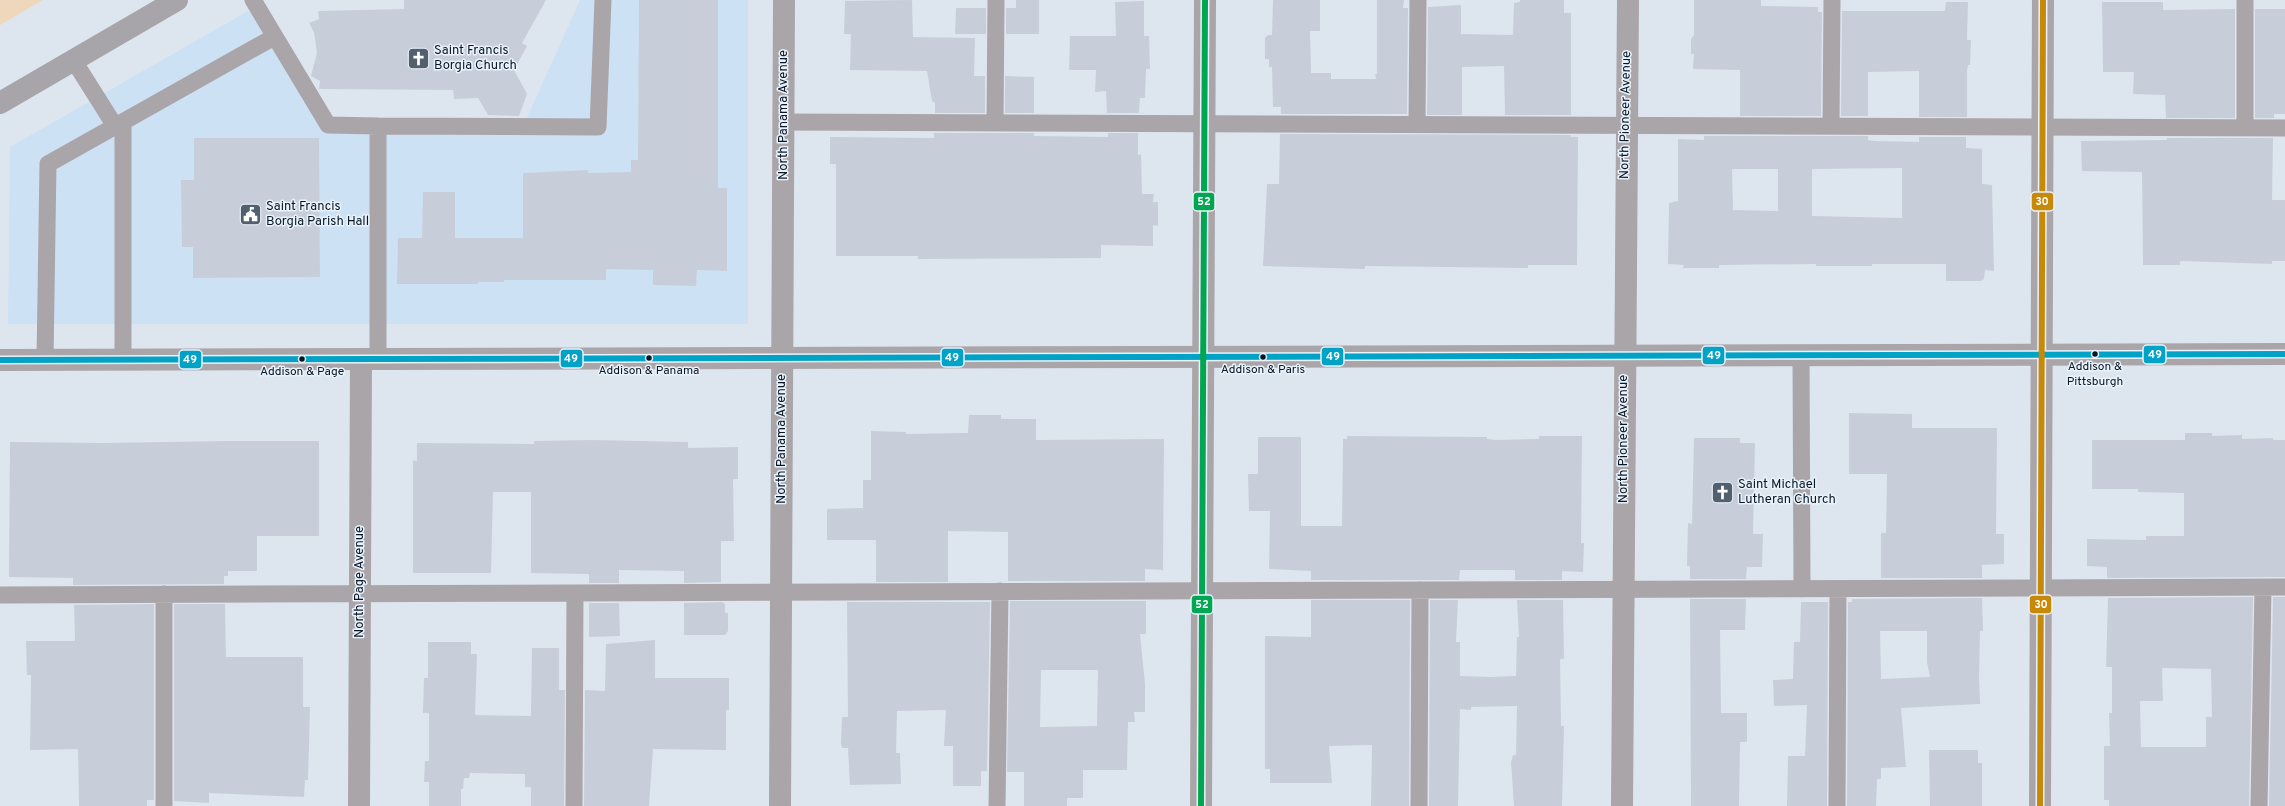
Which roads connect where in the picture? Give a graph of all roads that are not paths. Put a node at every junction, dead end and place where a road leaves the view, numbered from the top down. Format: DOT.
graph roads {
  1 [pos="177,0"];
  2 [pos="253,0"];
  3 [pos="603,0"];
  4 [pos="784,0"];
  5 [pos="996,0"];
  6 [pos="1205,0"];
  7 [pos="1418,0"];
  8 [pos="1628,0"];
  9 [pos="1832,0"];
  10 [pos="2044,0"];
  11 [pos="2245,0"];
  12 [pos="274,37"];
  13 [pos="74,61"];
  14 [pos="0,103"];
  15 [pos="784,122"];
  16 [pos="995,123"];
  17 [pos="1205,123"];
  18 [pos="119,124"];
  19 [pos="1417,124"];
  20 [pos="1626,125"];
  21 [pos="1831,125"];
  22 [pos="378,126"];
  23 [pos="2043,126"];
  24 [pos="2245,128"];
  25 [pos="2285,128"];
  26 [pos="1624,354"];
  27 [pos="1802,354"];
  28 [pos="2042,354"];
  29 [pos="2285,354"];
  30 [pos="1204,356"];
  31 [pos="783,357"];
  32 [pos="369,359"];
  33 [pos="0,360"];
  34 [pos="45,360"];
  35 [pos="122,360"];
  36 [pos="2041,588"];
  37 [pos="2263,588"];
  38 [pos="2285,588"];
  39 [pos="1623,589"];
  40 [pos="1802,589"];
  41 [pos="1838,589"];
  42 [pos="1420,590"];
  43 [pos="1202,591"];
  44 [pos="782,592"];
  45 [pos="1000,592"];
  46 [pos="360,593"];
  47 [pos="575,593"];
  48 [pos="164,594"];
  49 [pos="0,595"];
  50 [pos="164,806"];
  51 [pos="359,806"];
  52 [pos="574,806"];
  53 [pos="780,806"];
  54 [pos="997,806"];
  55 [pos="1201,806"];
  56 [pos="1419,806"];
  57 [pos="1622,806"];
  58 [pos="1837,806"];
  59 [pos="2040,806"];
  60 [pos="2259,806"];
  1 -- 13 [label="main road"];
  2 -- 12 [label="lane"];
  3 -- 22 [label="lane"];
  4 -- 15 [label="street, North Panama Avenue"];
  5 -- 16 [label="lane"];
  6 -- 17 [label="street"];
  7 -- 19 [label="lane"];
  8 -- 20 [label="street, North Pioneer Avenue"];
  9 -- 21 [label="lane"];
  10 -- 23 [label="street"];
  11 -- 24 [label="lane"];
  12 -- 18 [label="lane"];
  12 -- 22 [label="lane"];
  13 -- 14 [label="main road"];
  13 -- 18 [label="lane"];
  15 -- 16 [label="lane"];
  15 -- 31 [label="street, North Panama Avenue"];
  16 -- 17 [label="lane"];
  17 -- 19 [label="lane"];
  17 -- 30 [label="street"];
  18 -- 34 [label="lane"];
  18 -- 35 [label="lane"];
  19 -- 20 [label="lane"];
  20 -- 21 [label="lane"];
  20 -- 26 [label="street, North Pioneer Avenue"];
  21 -- 23 [label="lane"];
  22 -- 32 [label="lane"];
  23 -- 24 [label="lane"];
  23 -- 28 [label="street"];
  24 -- 25 [label="lane"];
  26 -- 27 [label="street"];
  26 -- 30 [label="street"];
  26 -- 39 [label="street, North Pioneer Avenue"];
  27 -- 28 [label="street"];
  27 -- 40 [label="lane"];
  28 -- 29 [label="street"];
  28 -- 36 [label="street"];
  30 -- 31 [label="street"];
  30 -- 43 [label="street"];
  31 -- 32 [label="street"];
  31 -- 44 [label="street, North Panama Avenue"];
  32 -- 35 [label="street"];
  32 -- 46 [label="street, North Page Avenue"];
  33 -- 34 [label="street"];
  34 -- 35 [label="street"];
  36 -- 37 [label="lane"];
  36 -- 41 [label="lane"];
  36 -- 59 [label="street"];
  37 -- 38 [label="lane"];
  37 -- 60 [label="lane"];
  39 -- 40 [label="lane"];
  39 -- 42 [label="lane"];
  39 -- 57 [label="street, North Pioneer Avenue"];
  40 -- 41 [label="lane"];
  41 -- 58 [label="lane"];
  42 -- 43 [label="lane"];
  42 -- 56 [label="lane"];
  43 -- 45 [label="lane"];
  43 -- 55 [label="street"];
  44 -- 45 [label="lane"];
  44 -- 47 [label="lane"];
  44 -- 53 [label="street, North Panama Avenue"];
  45 -- 54 [label="lane"];
  46 -- 47 [label="lane"];
  46 -- 48 [label="lane"];
  46 -- 51 [label="street, North Page Avenue"];
  47 -- 52 [label="lane"];
  48 -- 49 [label="lane"];
  48 -- 50 [label="lane"];
}
